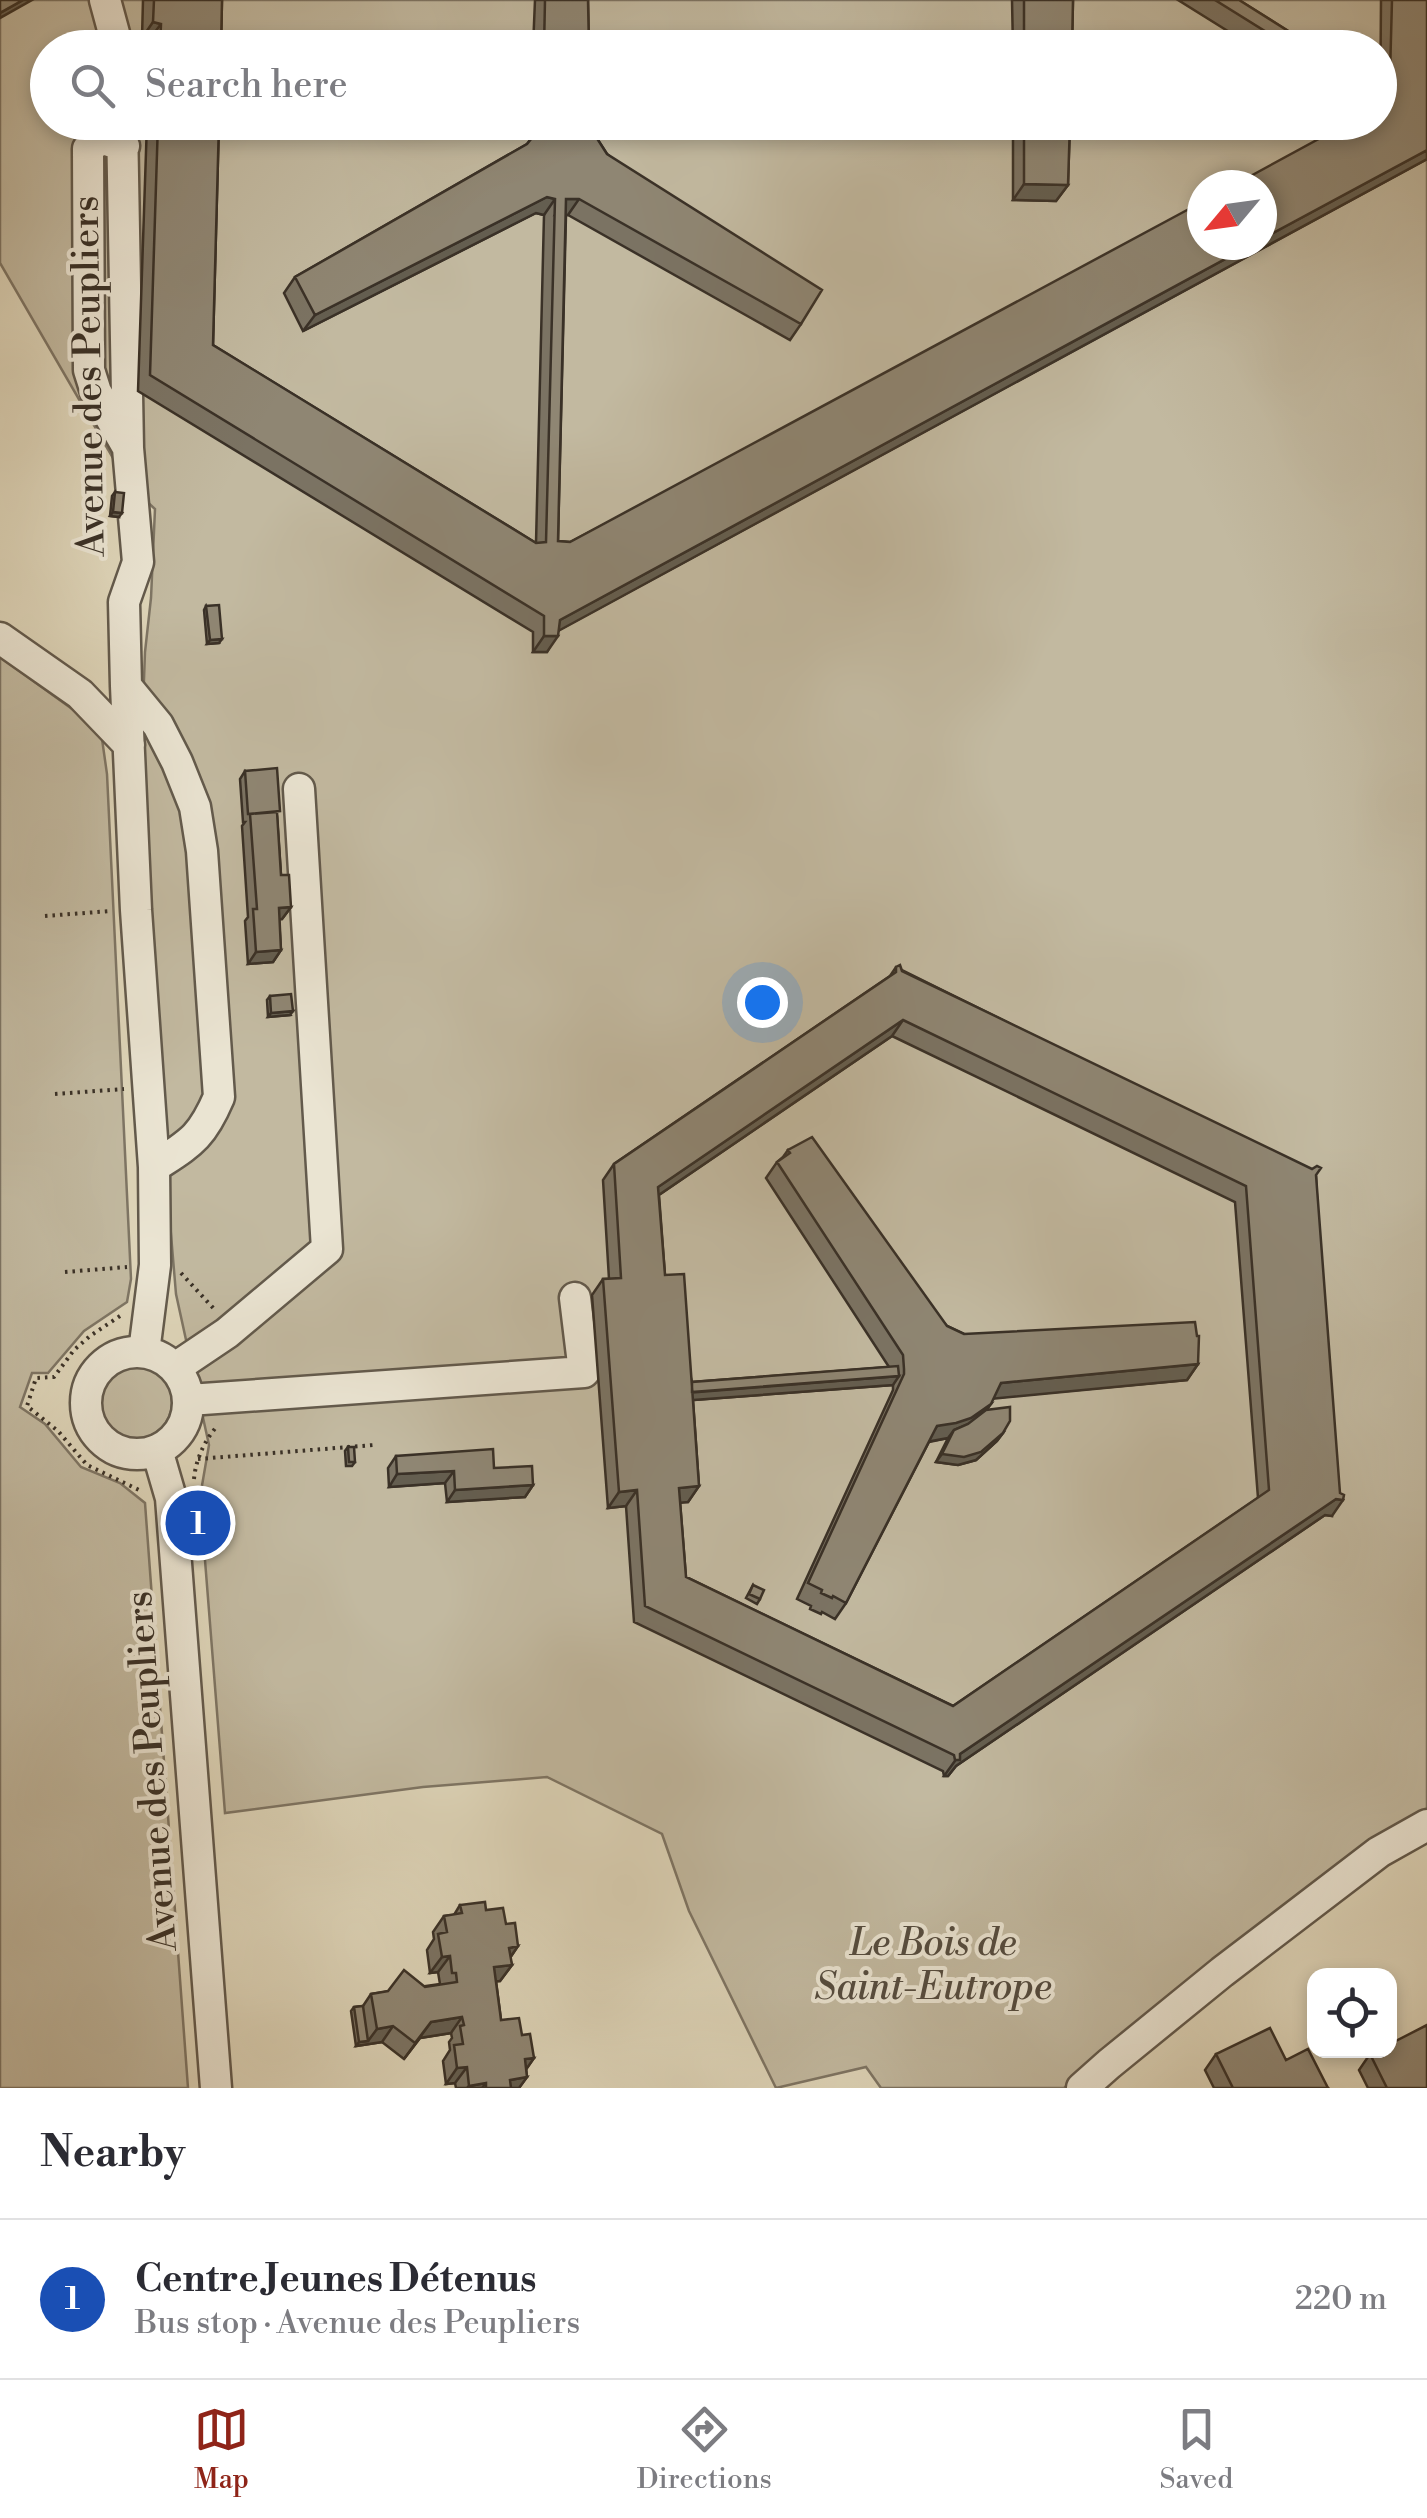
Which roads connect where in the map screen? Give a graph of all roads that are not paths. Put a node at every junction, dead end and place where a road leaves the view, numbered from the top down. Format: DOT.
graph roads {
  1 [pos="105,0"];
  2 [pos="113,30"];
  3 [pos="123,140"];
  4 [pos="1,639"];
  5 [pos="126,686"];
  6 [pos="130,745"];
  7 [pos="299,788"];
  8 [pos="154,1166"];
  9 [pos="575,1298"];
  10 [pos="144,1352"];
  11 [pos="174,1368"];
  12 [pos="189,1400"];
  13 [pos="157,1450"];
  14 [pos="1427,1825"];
  15 [pos="216,2088"];
  16 [pos="1082,2088"];
  1 -- 2 [label="street"];
  3 -- 5 [label="street, Avenue des Peupliers"];
  4 -- 6 [label="street"];
  5 -- 6 [label="street, Avenue des Peupliers"];
  5 -- 8 [label="street"];
  6 -- 8 [label="street, Avenue des Peupliers"];
  7 -- 11 [label="street"];
  8 -- 10 [label="street, Avenue des Peupliers"];
  9 -- 12 [label="street"];
  10 -- 11 [label="street"];
  10 -- 13 [label="street"];
  11 -- 12 [label="street"];
  12 -- 13 [label="street"];
  13 -- 15 [label="street, Avenue des Peupliers"];
  14 -- 16 [label="street"];
}
